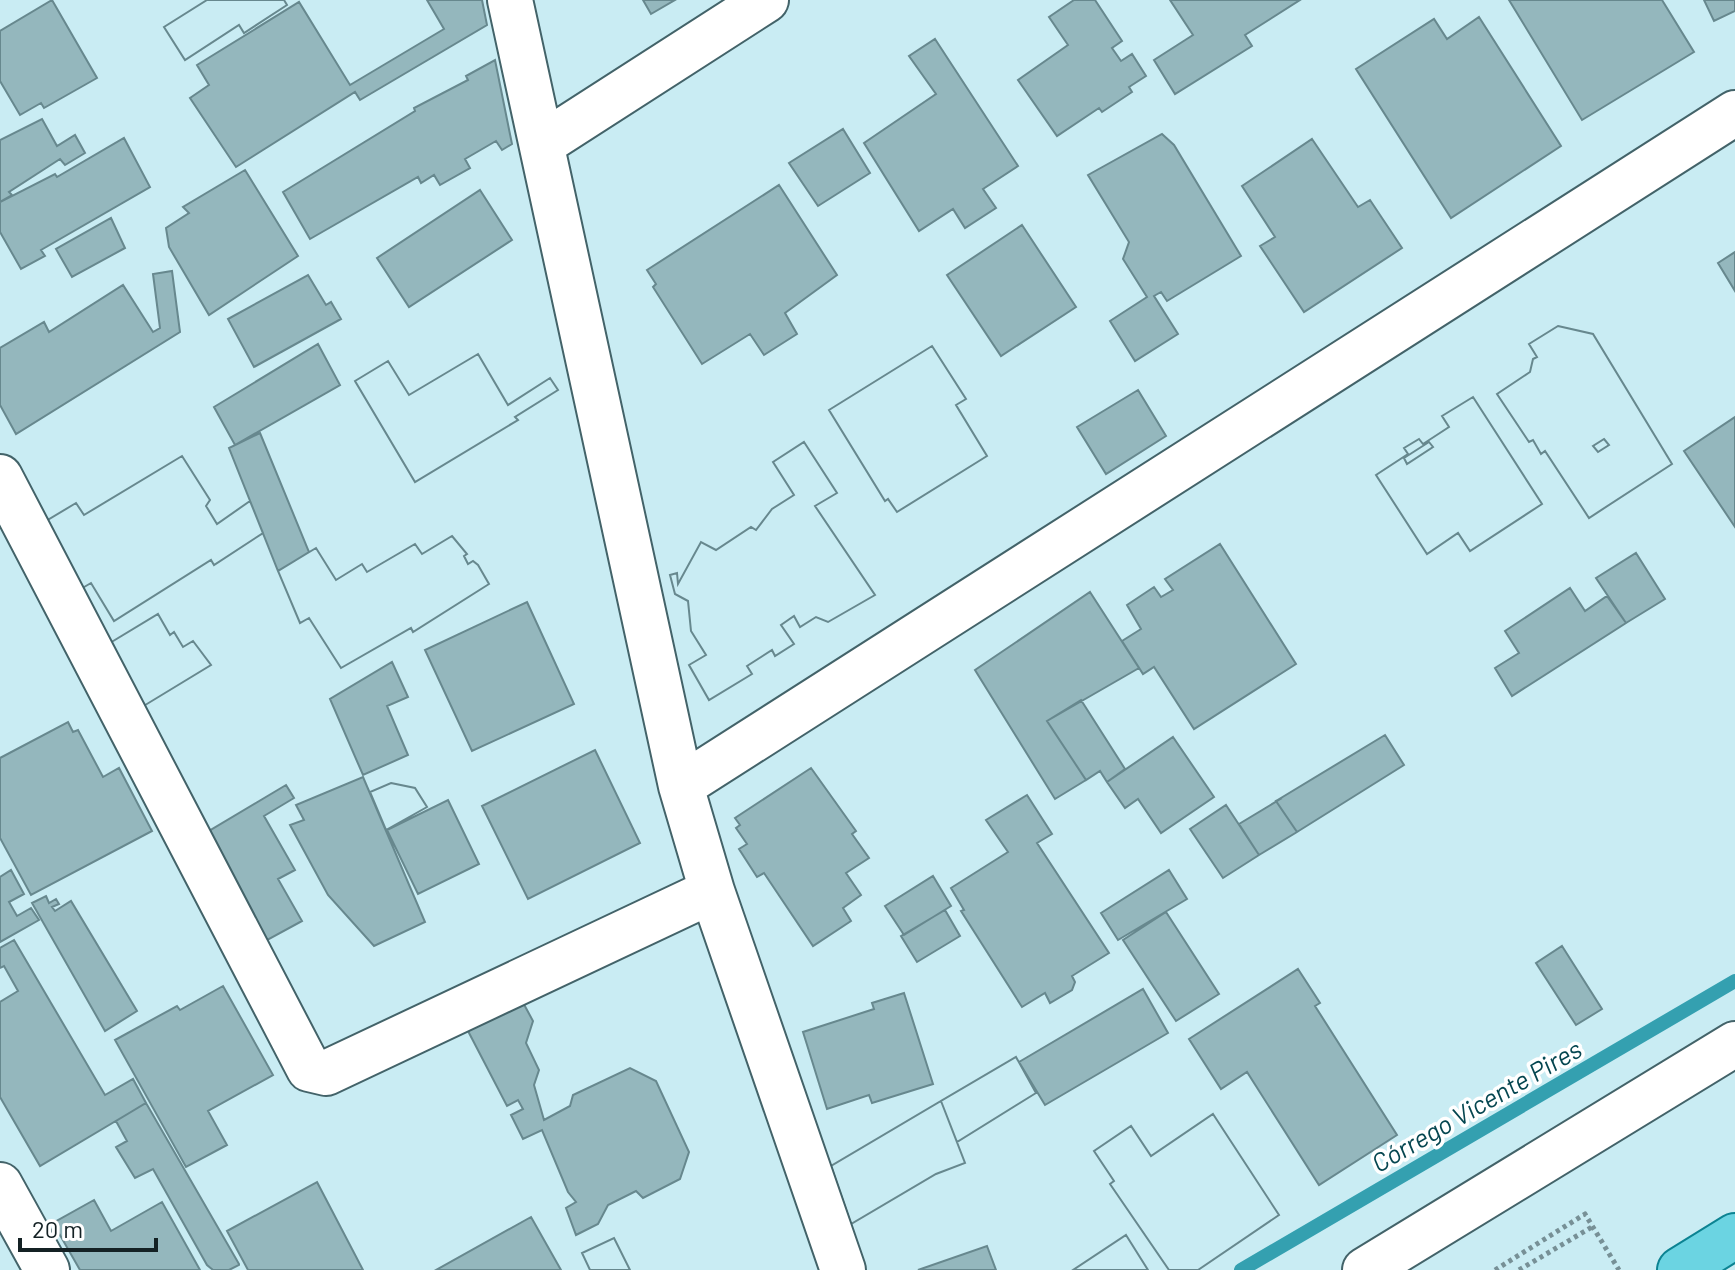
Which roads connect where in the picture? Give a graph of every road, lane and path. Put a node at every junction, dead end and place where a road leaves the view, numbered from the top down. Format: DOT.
graph roads {
  1 [pos="510,0"];
  2 [pos="766,0"];
  3 [pos="1735,113"];
  4 [pos="542,144"];
  5 [pos="0,477"];
  6 [pos="681,786"];
  7 [pos="712,891"];
  8 [pos="1735,1044"];
  9 [pos="0,1185"];
  10 [pos="1592,1227"];
  11 [pos="1735,1236"];
  12 [pos="47,1270"];
  13 [pos="843,1270"];
  14 [pos="1365,1270"];
  15 [pos="1495,1270"];
  16 [pos="1519,1270"];
  17 [pos="1619,1270"];
  18 [pos="1680,1270"];
  1 -- 4 [label="street"];
  2 -- 4 [label="street"];
  3 -- 6 [label="street"];
  4 -- 6 [label="street"];
  5 -- 7 [label="street"];
  6 -- 7 [label="street"];
  7 -- 13 [label="street"];
  8 -- 14 [label="street"];
  9 -- 12 [label="street"];
  10 -- 15 [label="path"];
  10 -- 16 [label="path"];
  10 -- 17 [label="path"];
  11 -- 18 [label="main road"];
}
